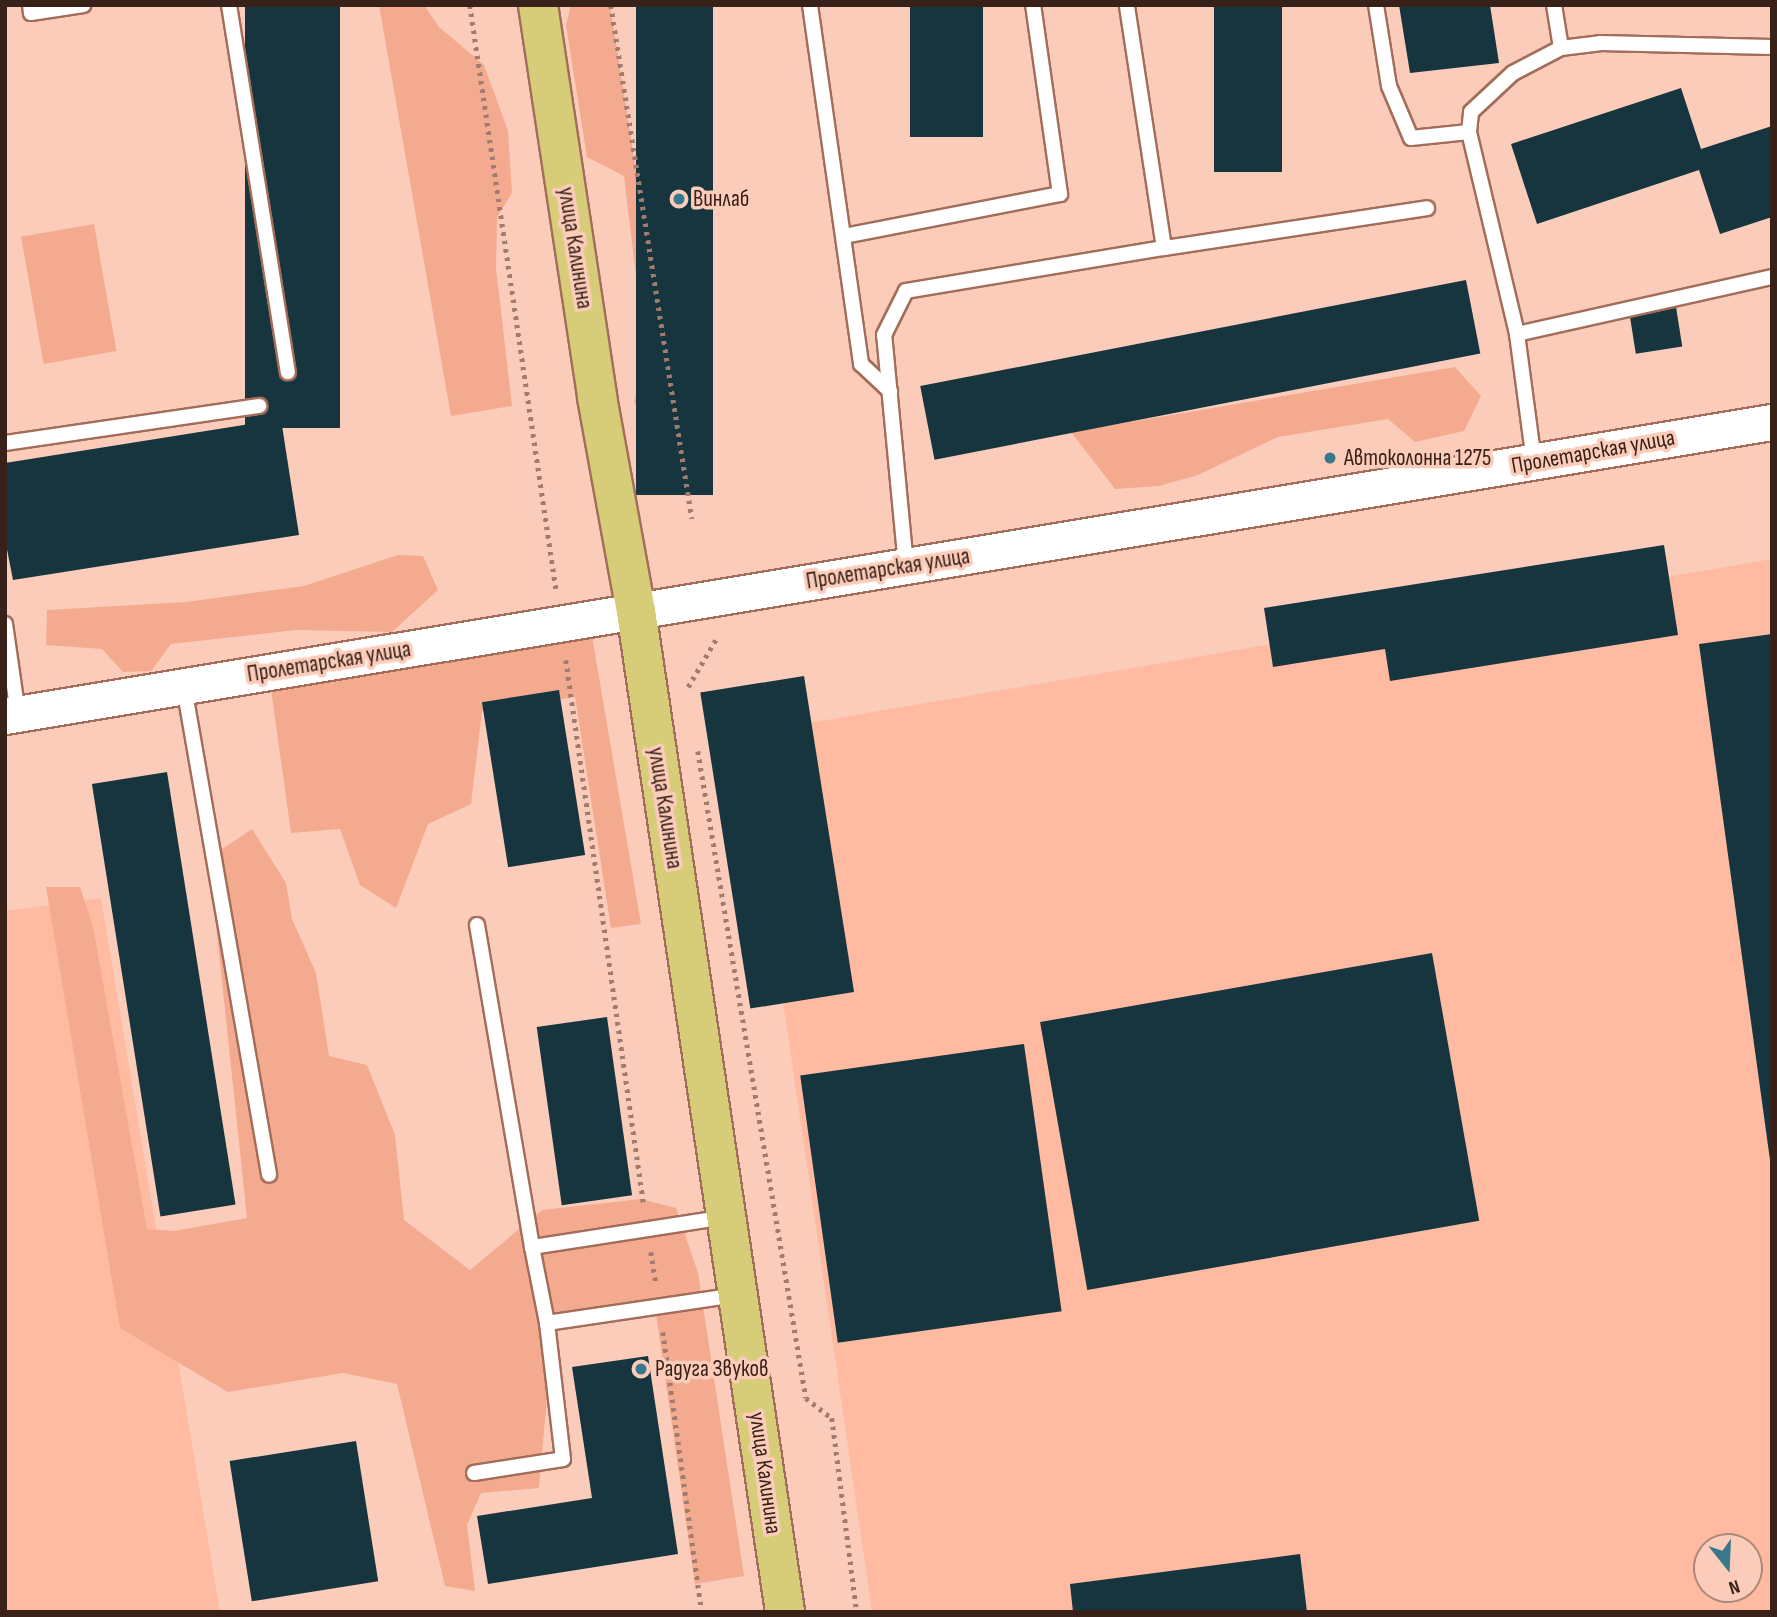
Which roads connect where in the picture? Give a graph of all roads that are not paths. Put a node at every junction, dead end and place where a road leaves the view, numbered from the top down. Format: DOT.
graph roads {
  1 [pos="30,5"];
  2 [pos="83,5"];
  3 [pos="229,5"];
  4 [pos="538,5"];
  5 [pos="810,5"];
  6 [pos="1033,5"];
  7 [pos="1127,5"];
  8 [pos="1377,5"];
  9 [pos="1554,5"];
  10 [pos="1772,47"];
  11 [pos="1561,48"];
  12 [pos="1469,132"];
  13 [pos="1427,208"];
  14 [pos="844,236"];
  15 [pos="1164,248"];
  16 [pos="1772,277"];
  17 [pos="1517,334"];
  18 [pos="288,372"];
  19 [pos="890,391"];
  20 [pos="259,407"];
  21 [pos="1772,422"];
  22 [pos="5,443"];
  23 [pos="1534,461"];
  24 [pos="906,566"];
  25 [pos="636,611"];
  26 [pos="5,624"];
  27 [pos="184,687"];
  28 [pos="12,715"];
  29 [pos="477,925"];
  30 [pos="269,1175"];
  31 [pos="726,1216"];
  32 [pos="532,1247"];
  33 [pos="738,1295"];
  34 [pos="547,1323"];
  35 [pos="474,1474"];
  36 [pos="785,1612"];
  1 -- 2 [label="lane"];
  3 -- 18 [label="lane"];
  4 -- 25 [label="main road, улица Калинина"];
  5 -- 14 [label="lane"];
  6 -- 14 [label="lane"];
  7 -- 15 [label="lane"];
  8 -- 12 [label="lane"];
  9 -- 11 [label="lane"];
  10 -- 11 [label="lane"];
  11 -- 12 [label="lane"];
  12 -- 17 [label="lane"];
  13 -- 15 [label="lane"];
  14 -- 19 [label="lane"];
  15 -- 19 [label="lane"];
  16 -- 17 [label="lane"];
  17 -- 23 [label="lane"];
  19 -- 24 [label="lane"];
  20 -- 22 [label="lane"];
  21 -- 23 [label="street, Пролетарская улица"];
  23 -- 24 [label="street, Пролетарская улица"];
  24 -- 25 [label="street, Пролетарская улица"];
  25 -- 27 [label="street, Пролетарская улица"];
  25 -- 31 [label="main road, улица Калинина"];
  26 -- 28 [label="lane"];
  27 -- 28 [label="street, Пролетарская улица"];
  27 -- 30 [label="lane"];
  29 -- 32 [label="lane"];
  31 -- 32 [label="lane"];
  31 -- 33 [label="main road, улица Калинина"];
  32 -- 34 [label="lane"];
  33 -- 34 [label="lane"];
  33 -- 36 [label="main road, улица Калинина"];
  34 -- 35 [label="lane"];
}
